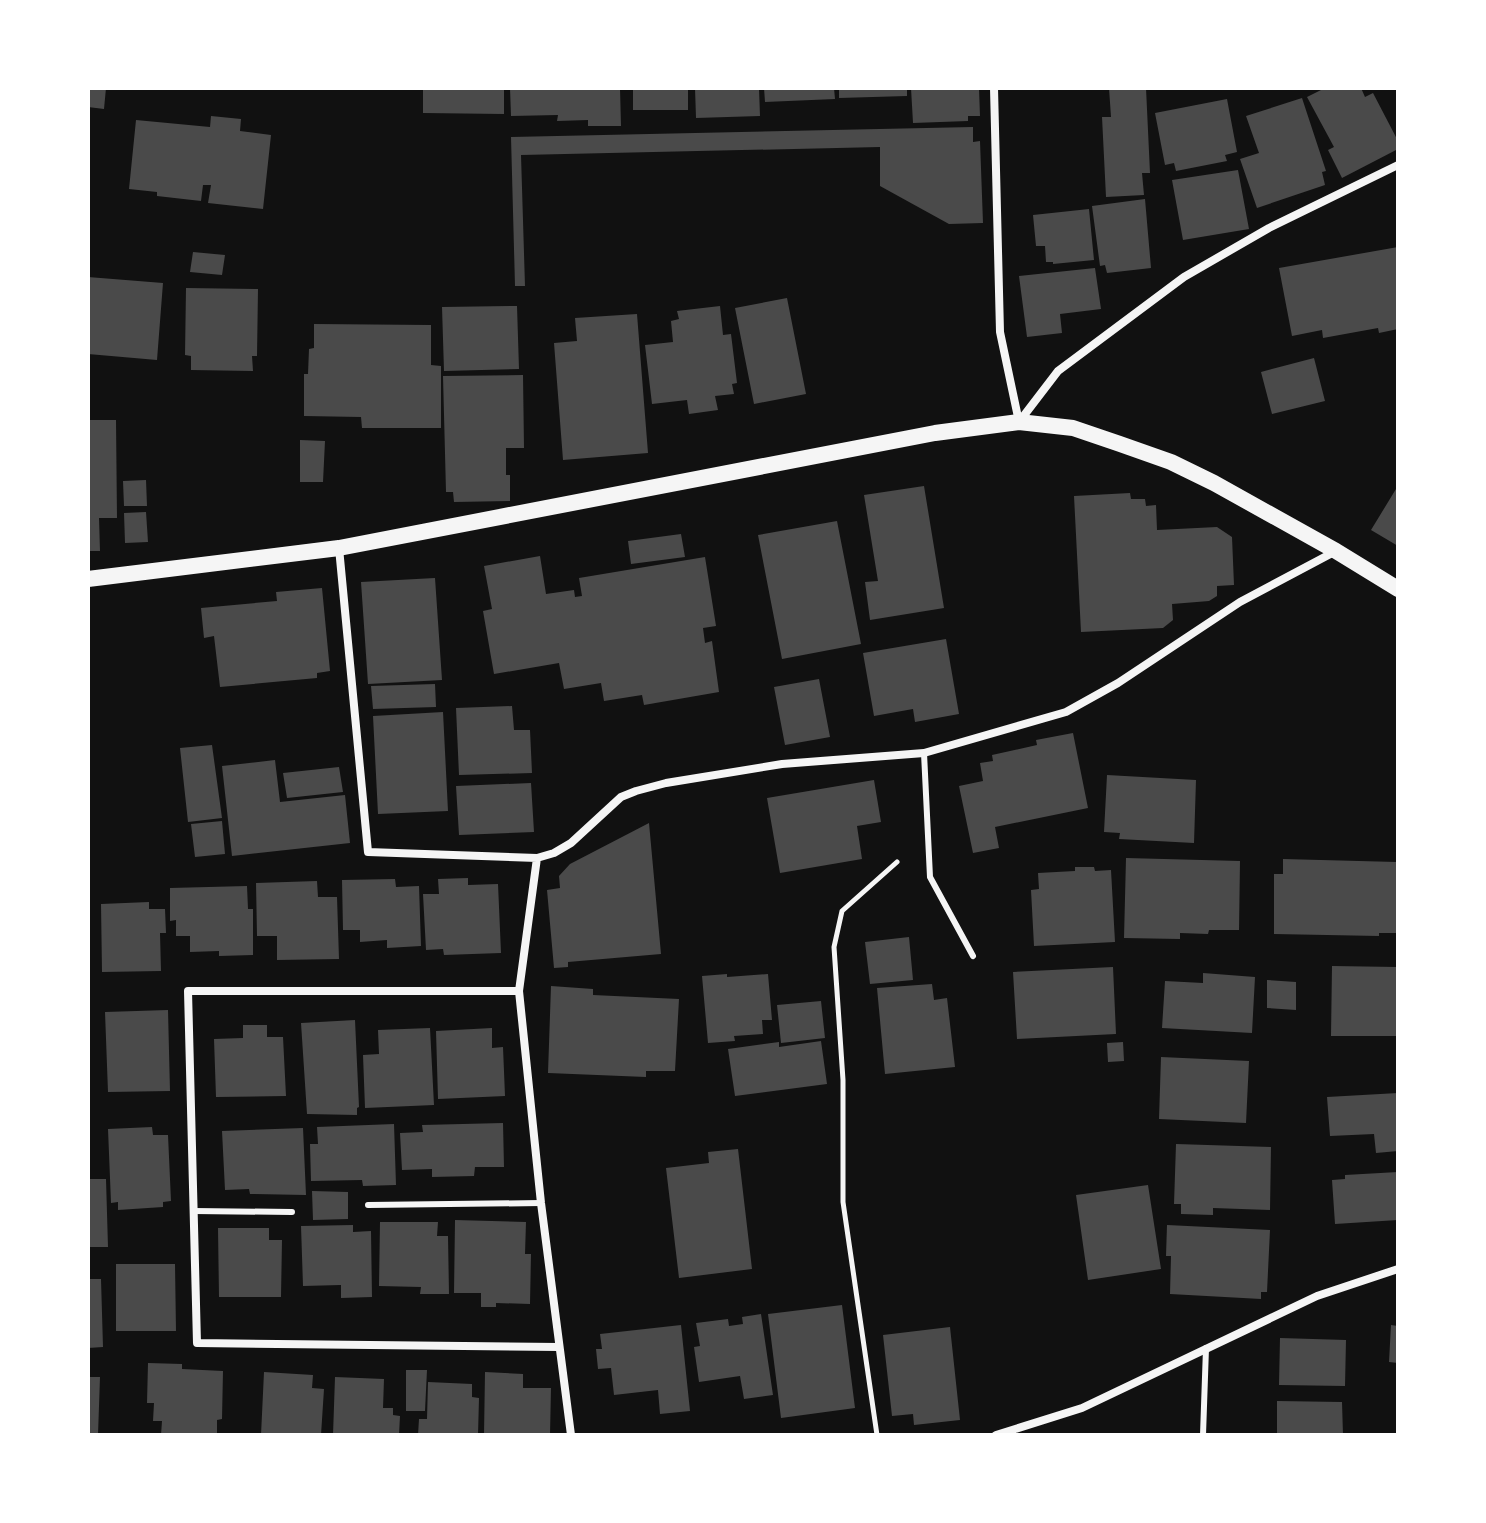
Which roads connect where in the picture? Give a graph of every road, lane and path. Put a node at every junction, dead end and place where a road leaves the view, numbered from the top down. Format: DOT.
graph roads {
  1 [pos="994,88"];
  2 [pos="1398,165"];
  3 [pos="1019,422"];
  4 [pos="339,548"];
  5 [pos="1336,551"];
  6 [pos="88,579"];
  7 [pos="1398,589"];
  8 [pos="924,753"];
  9 [pos="928,835"];
  10 [pos="537,858"];
  11 [pos="973,956"];
  12 [pos="519,991"];
  13 [pos="541,1203"];
  14 [pos="368,1205"];
  15 [pos="194,1211"];
  16 [pos="292,1212"];
  17 [pos="1398,1269"];
  18 [pos="559,1347"];
  19 [pos="1206,1348"];
  20 [pos="571,1435"];
  21 [pos="877,1435"];
  22 [pos="996,1435"];
  23 [pos="1203,1435"];
  1 -- 3 [label="street"];
  2 -- 3 [label="street"];
  3 -- 4 [label="main road"];
  3 -- 5 [label="main road"];
  4 -- 6 [label="main road"];
  4 -- 10 [label="street"];
  5 -- 7 [label="main road"];
  5 -- 8 [label="street"];
  8 -- 9 [label="lane"];
  8 -- 10 [label="street"];
  9 -- 11 [label="lane"];
  9 -- 21 [label="path"];
  10 -- 12 [label="street"];
  12 -- 13 [label="street"];
  12 -- 15 [label="street"];
  13 -- 14 [label="lane"];
  13 -- 18 [label="street"];
  15 -- 16 [label="lane"];
  15 -- 18 [label="street"];
  17 -- 19 [label="street"];
  18 -- 20 [label="street"];
  19 -- 22 [label="street"];
  19 -- 23 [label="lane"];
}
